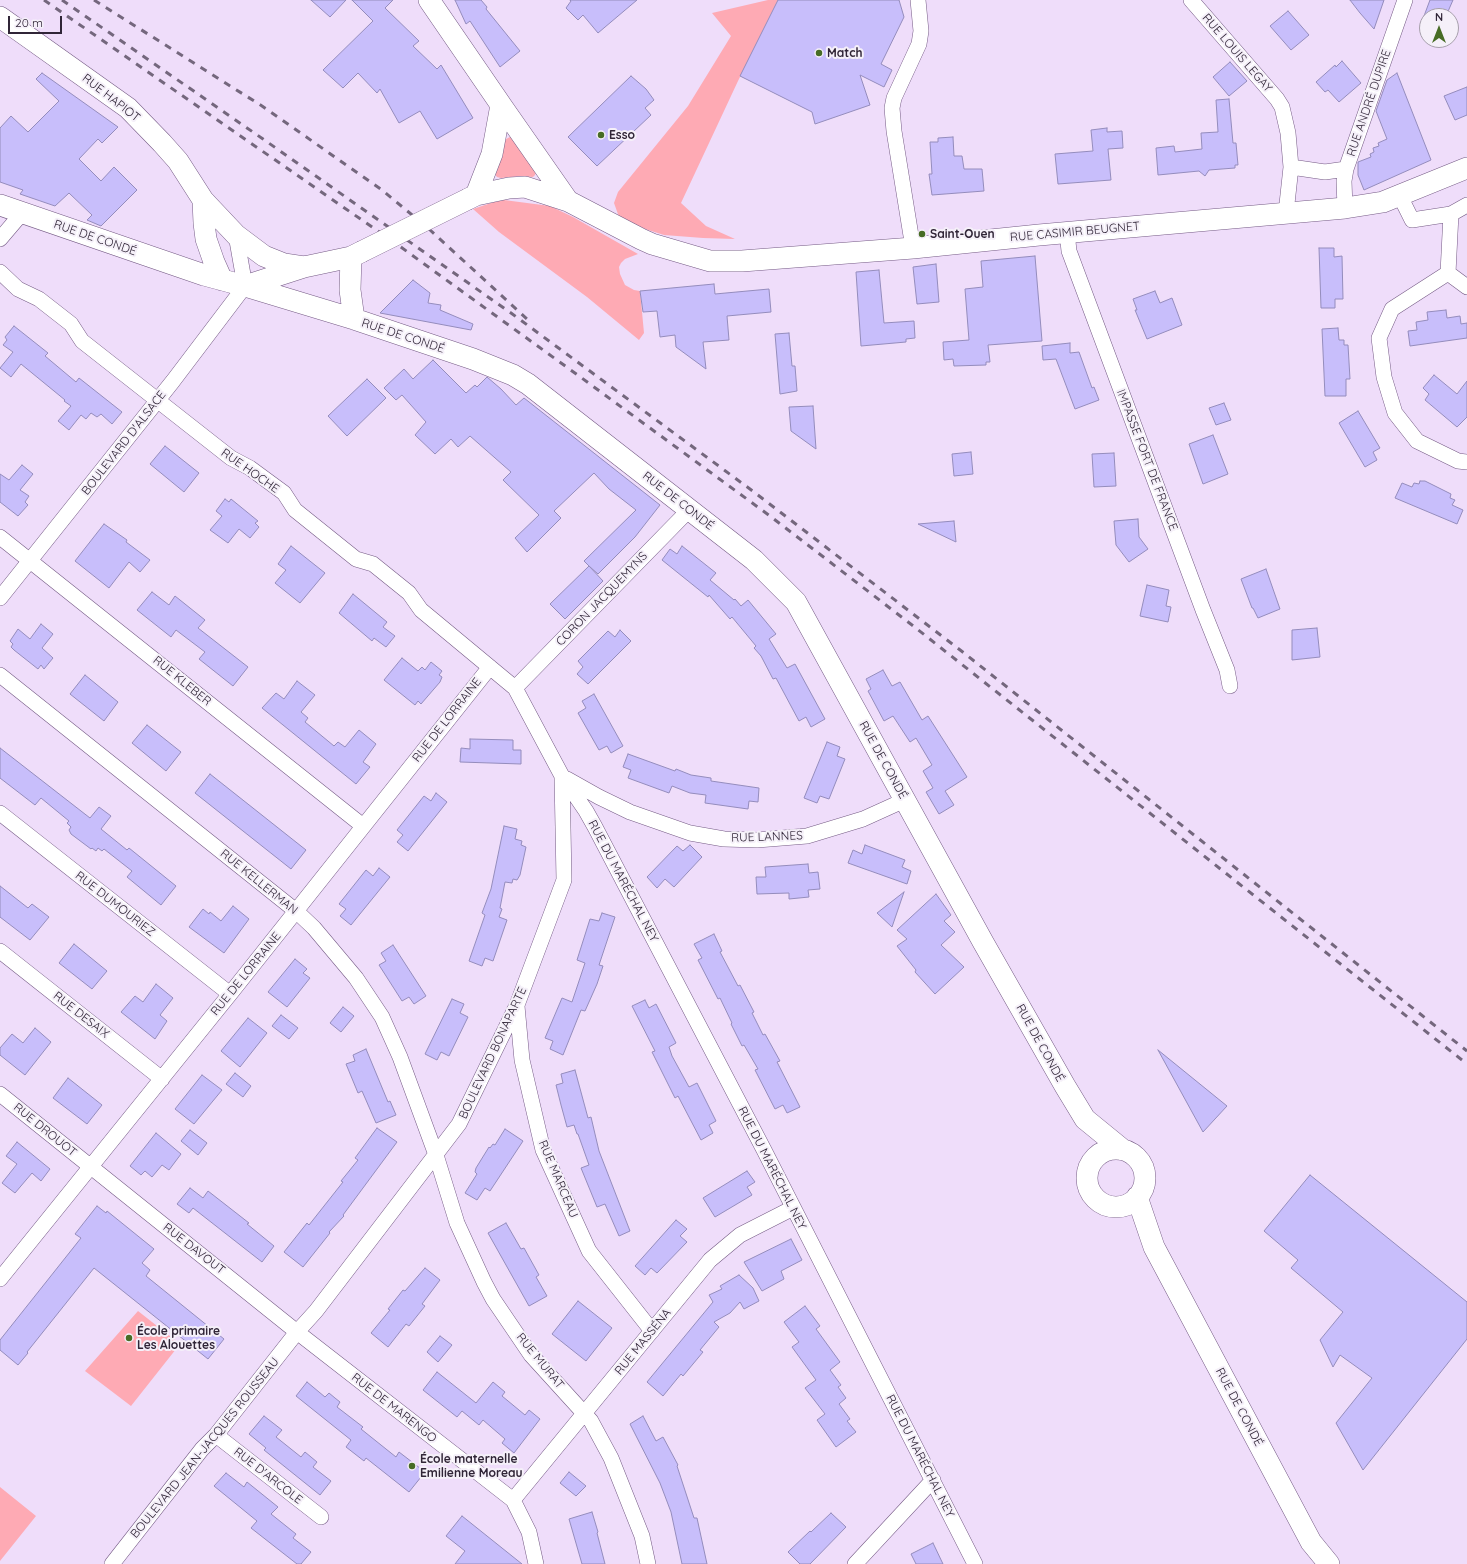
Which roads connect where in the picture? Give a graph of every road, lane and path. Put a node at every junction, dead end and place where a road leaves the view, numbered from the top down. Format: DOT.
graph roads {
  1 [pos="429,0"];
  2 [pos="918,0"];
  3 [pos="1191,0"];
  4 [pos="1405,0"];
  5 [pos="0,17"];
  6 [pos="501,105"];
  7 [pos="1291,167"];
  8 [pos="1346,168"];
  9 [pos="1467,168"];
  10 [pos="1400,196"];
  11 [pos="472,197"];
  12 [pos="203,200"];
  13 [pos="568,201"];
  14 [pos="0,205"];
  15 [pos="1467,205"];
  16 [pos="1345,208"];
  17 [pos="1286,213"];
  18 [pos="24,214"];
  19 [pos="1450,214"];
  20 [pos="1067,232"];
  21 [pos="236,236"];
  22 [pos="0,239"];
  23 [pos="914,248"];
  24 [pos="356,255"];
  25 [pos="304,267"];
  26 [pos="0,272"];
  27 [pos="1448,273"];
  28 [pos="222,280"];
  29 [pos="245,286"];
  30 [pos="1467,287"];
  31 [pos="354,319"];
  32 [pos="157,400"];
  33 [pos="1467,462"];
  34 [pos="690,509"];
  35 [pos="0,537"];
  36 [pos="30,560"];
  37 [pos="0,598"];
  38 [pos="490,667"];
  39 [pos="0,675"];
  40 [pos="1230,686"];
  41 [pos="515,688"];
  42 [pos="562,776"];
  43 [pos="905,800"];
  44 [pos="0,813"];
  45 [pos="363,826"];
  46 [pos="296,911"];
  47 [pos="0,951"];
  48 [pos="230,994"];
  49 [pos="517,1005"];
  50 [pos="162,1079"];
  51 [pos="0,1094"];
  52 [pos="1084,1119"];
  53 [pos="1123,1150"];
  54 [pos="436,1155"];
  55 [pos="1091,1162"];
  56 [pos="90,1166"];
  57 [pos="1128,1202"];
  58 [pos="793,1208"];
  59 [pos="0,1279"];
  60 [pos="652,1331"];
  61 [pos="297,1332"];
  62 [pos="584,1414"];
  63 [pos="216,1435"];
  64 [pos="933,1480"];
  65 [pos="513,1500"];
  66 [pos="320,1517"];
  67 [pos="112,1564"];
  68 [pos="536,1564"];
  69 [pos="648,1564"];
  70 [pos="855,1564"];
  71 [pos="975,1564"];
  72 [pos="1329,1564"];
  1 -- 6 [label="main road"];
  2 -- 23 [label="street"];
  3 -- 7 [label="street, RUE LOUIS LEGAY"];
  4 -- 8 [label="street, RUE ANDRÉ DUPIRE"];
  5 -- 12 [label="main road, RUE HAPIOT"];
  6 -- 11 [label="main road"];
  6 -- 13 [label="main road"];
  7 -- 8 [label="street"];
  7 -- 17 [label="street"];
  8 -- 16 [label="street, RUE ANDRÉ DUPIRE"];
  9 -- 10 [label="main road, RUE CASIMIR BEUGNET"];
  10 -- 16 [label="main road, RUE CASIMIR BEUGNET"];
  10 -- 19 [label="street"];
  11 -- 13 [label="main road, RUE CASIMIR BEUGNET"];
  11 -- 24 [label="main road, RUE CASIMIR BEUGNET, bridge"];
  12 -- 21 [label="main road, RUE HAPIOT"];
  12 -- 28 [label="main road"];
  13 -- 23 [label="main road, RUE CASIMIR BEUGNET"];
  14 -- 18 [label="main road, RUE DE CONDÉ"];
  15 -- 19 [label="street"];
  16 -- 17 [label="main road, RUE CASIMIR BEUGNET"];
  17 -- 20 [label="main road, RUE CASIMIR BEUGNET"];
  18 -- 22 [label="street"];
  18 -- 28 [label="main road, RUE DE CONDÉ"];
  19 -- 27 [label="street"];
  20 -- 23 [label="main road, RUE CASIMIR BEUGNET"];
  20 -- 40 [label="street, IMPASSE FORT DE FRANCE"];
  21 -- 25 [label="main road, RUE HAPIOT"];
  21 -- 29 [label="street"];
  24 -- 25 [label="main road, RUE CASIMIR BEUGNET"];
  24 -- 31 [label="main road"];
  25 -- 29 [label="main road"];
  26 -- 32 [label="street, RUE HOCHE"];
  27 -- 30 [label="street"];
  27 -- 33 [label="street"];
  28 -- 29 [label="main road, RUE DE CONDÉ"];
  29 -- 31 [label="main road, RUE DE CONDÉ"];
  29 -- 32 [label="street, BOULEVARD D'ALSACE"];
  31 -- 34 [label="main road, RUE DE CONDÉ"];
  32 -- 36 [label="street, BOULEVARD D'ALSACE"];
  32 -- 38 [label="street, RUE HOCHE"];
  34 -- 41 [label="street, CORON JACQUEMYNS"];
  34 -- 43 [label="main road, RUE DE CONDÉ"];
  35 -- 36 [label="street, RUE KLEBER"];
  36 -- 37 [label="street, BOULEVARD D'ALSACE"];
  36 -- 45 [label="street, RUE KLEBER"];
  38 -- 41 [label="street, RUE HOCHE"];
  38 -- 45 [label="street, RUE DE LORRAINE"];
  39 -- 46 [label="street, RUE KELLERMAN"];
  41 -- 42 [label="street, BOULEVARD BONAPARTE"];
  42 -- 43 [label="street, RUE LANNES"];
  42 -- 49 [label="street, BOULEVARD BONAPARTE"];
  42 -- 58 [label="street, RUE DU MARÉCHAL NEY"];
  43 -- 52 [label="main road, RUE DE CONDÉ"];
  44 -- 48 [label="street, RUE DUMOURIEZ"];
  45 -- 46 [label="street, RUE DE LORRAINE"];
  46 -- 48 [label="street, RUE DE LORRAINE"];
  46 -- 54 [label="street, RUE KELLERMAN"];
  47 -- 50 [label="street, RUE DESAIX"];
  48 -- 50 [label="street, RUE DE LORRAINE"];
  49 -- 54 [label="street, BOULEVARD BONAPARTE"];
  49 -- 60 [label="street, RUE MARCEAU"];
  50 -- 56 [label="street, RUE DE LORRAINE"];
  51 -- 56 [label="street, RUE DROUOT"];
  52 -- 53 [label="main road, RUE DE CONDÉ"];
  52 -- 55 [label="main road, RUE DE CONDÉ"];
  53 -- 55 [label="main road"];
  53 -- 57 [label="main road"];
  54 -- 61 [label="street, BOULEVARD BONAPARTE"];
  54 -- 62 [label="street, RUE MURAT"];
  55 -- 57 [label="main road"];
  56 -- 59 [label="street, RUE DE LORRAINE"];
  56 -- 61 [label="street, RUE DAVOUT"];
  57 -- 72 [label="main road, RUE DE CONDÉ"];
  58 -- 60 [label="street, RUE MASSÉNA"];
  58 -- 64 [label="street, RUE DU MARÉCHAL NEY"];
  60 -- 62 [label="street, RUE MASSÉNA"];
  61 -- 63 [label="street, BOULEVARD JEAN-JACQUES ROUSSEAU"];
  61 -- 65 [label="street, RUE DE MARENGO"];
  62 -- 65 [label="street, RUE MASSÉNA"];
  62 -- 69 [label="street, RUE MURAT"];
  63 -- 66 [label="street, RUE D'ARCOLE"];
  63 -- 67 [label="street, BOULEVARD JEAN-JACQUES ROUSSEAU"];
  64 -- 70 [label="street"];
  64 -- 71 [label="street, RUE DU MARÉCHAL NEY"];
  65 -- 68 [label="street, RUE DE MARENGO"];
}
